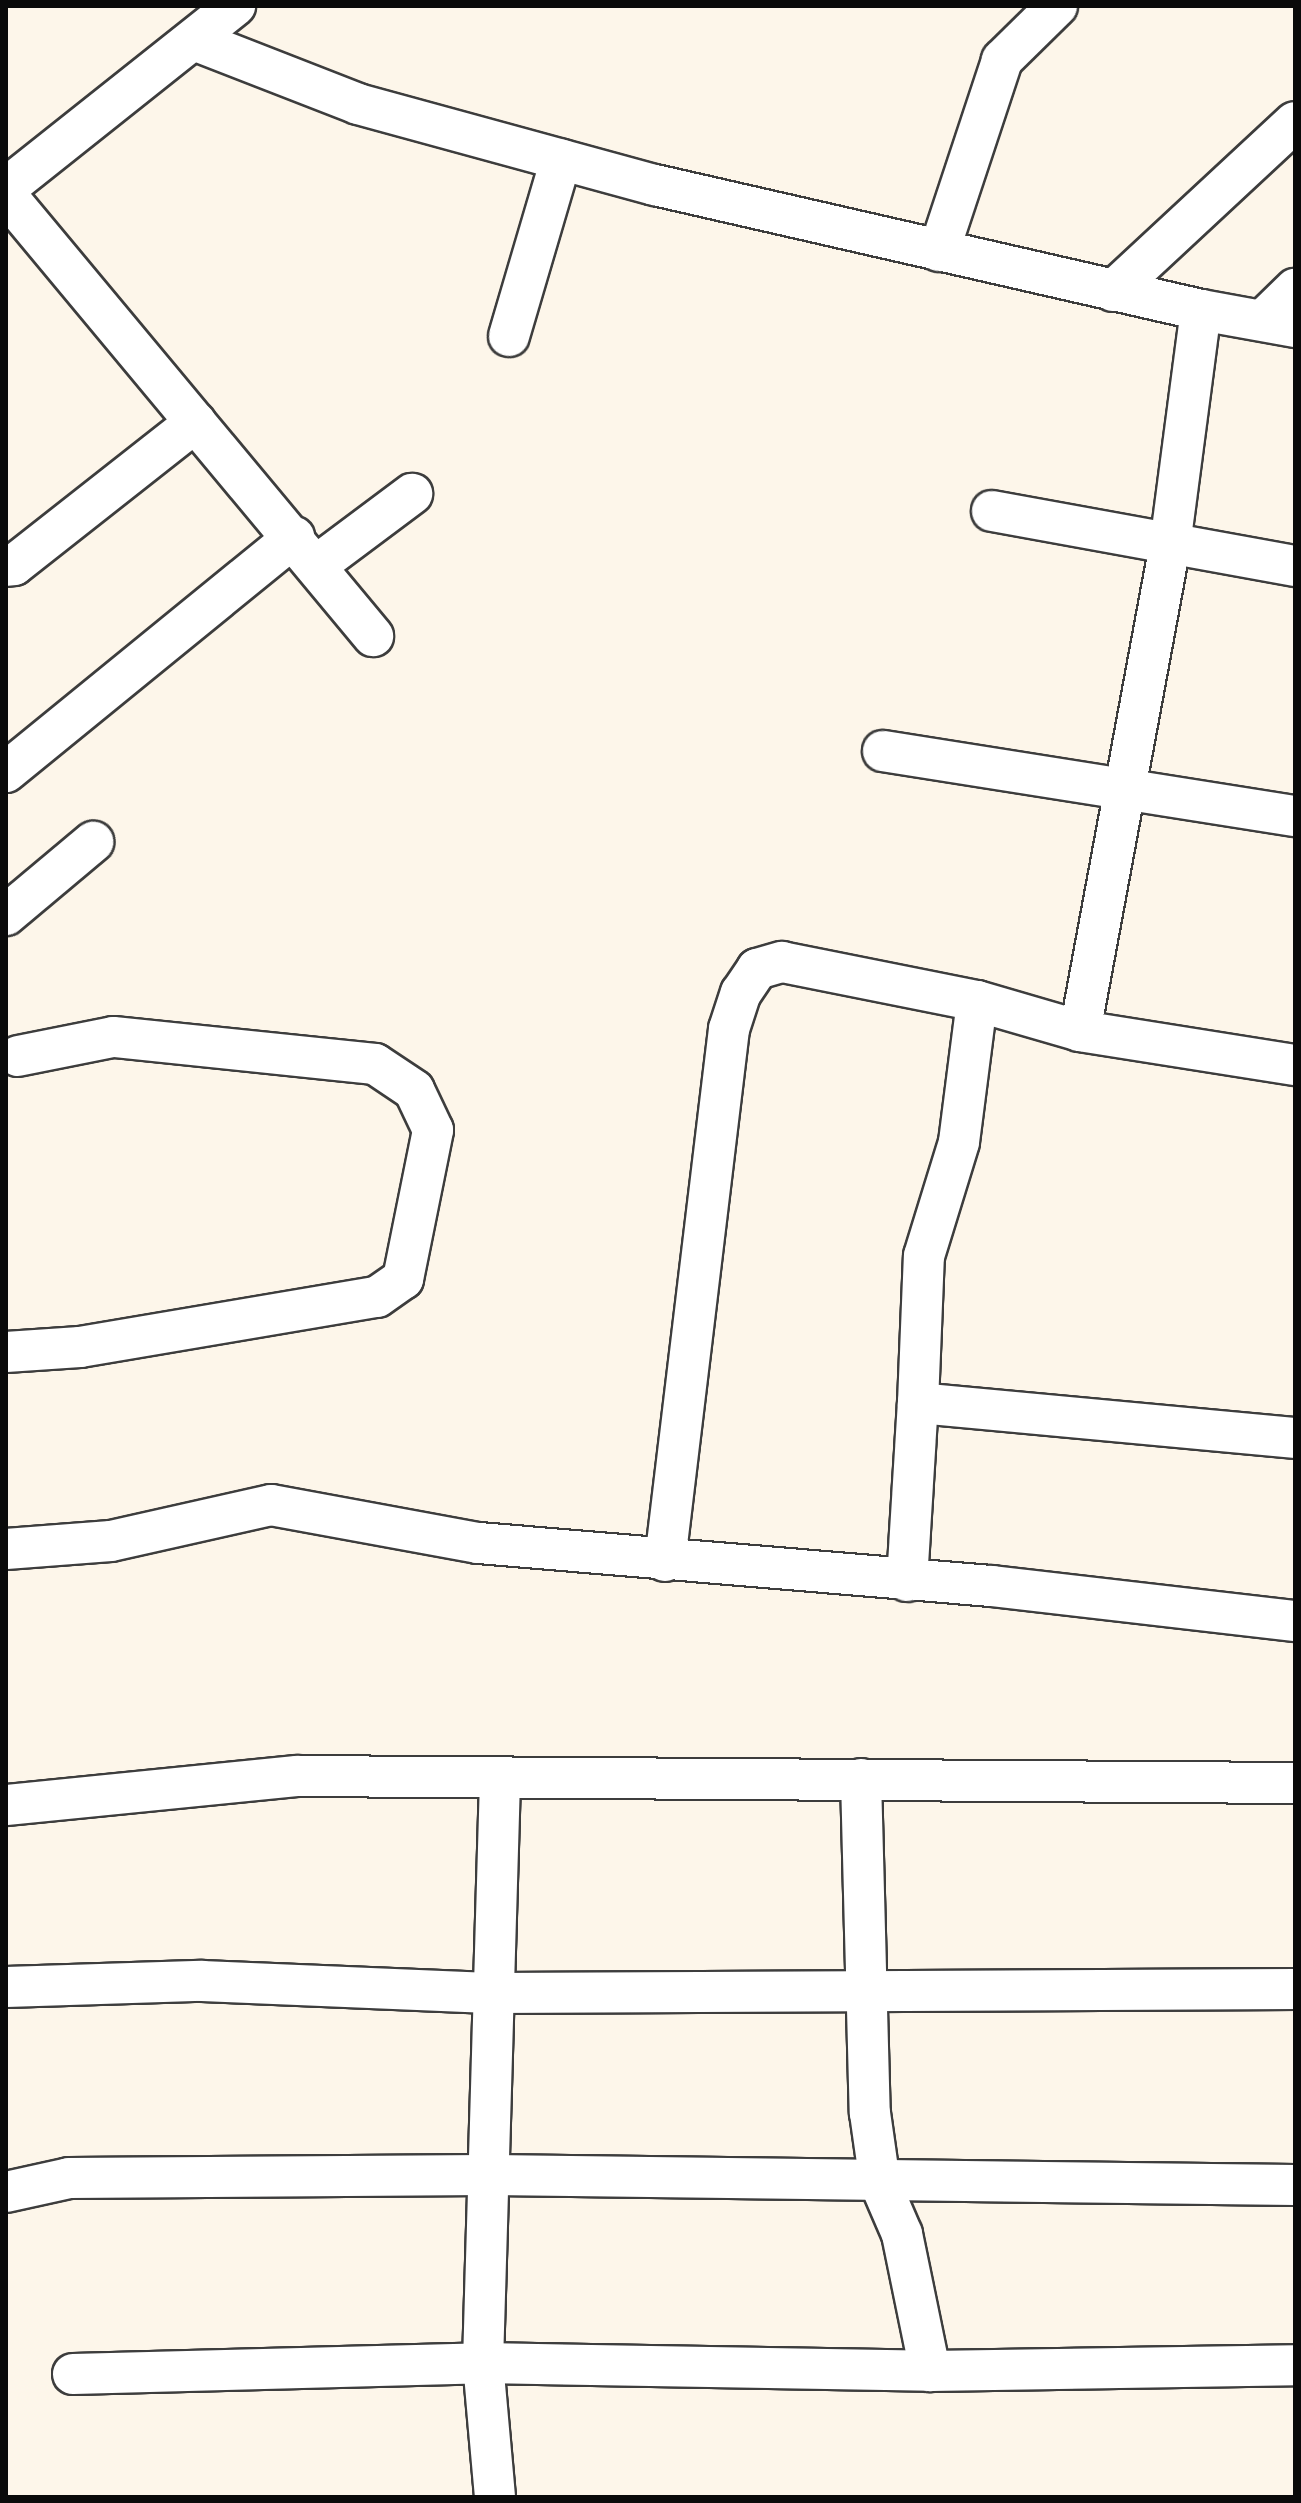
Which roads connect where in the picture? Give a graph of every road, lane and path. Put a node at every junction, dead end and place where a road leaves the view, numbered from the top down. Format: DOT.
graph roads {
  1 [pos="235,6"];
  2 [pos="1057,6"];
  3 [pos="194,40"];
  4 [pos="1295,122"];
  5 [pos="561,159"];
  6 [pos="6,188"];
  7 [pos="6,195"];
  8 [pos="939,251"];
  9 [pos="1295,289"];
  10 [pos="1113,291"];
  11 [pos="1201,310"];
  12 [pos="1279,323"];
  13 [pos="509,336"];
  14 [pos="196,422"];
  15 [pos="412,494"];
  16 [pos="992,511"];
  17 [pos="1170,545"];
  18 [pos="306,551"];
  19 [pos="6,566"];
  20 [pos="1295,566"];
  21 [pos="373,636"];
  22 [pos="883,751"];
  23 [pos="6,772"];
  24 [pos="1121,792"];
  25 [pos="1295,816"];
  26 [pos="93,842"];
  27 [pos="6,915"];
  28 [pos="977,1001"];
  29 [pos="1080,1031"];
  30 [pos="18,1056"];
  31 [pos="1295,1065"];
  32 [pos="6,1352"];
  33 [pos="918,1403"];
  34 [pos="1295,1438"];
  35 [pos="6,1549"];
  36 [pos="665,1561"];
  37 [pos="907,1581"];
  38 [pos="1295,1621"];
  39 [pos="500,1779"];
  40 [pos="861,1779"];
  41 [pos="1295,1783"];
  42 [pos="6,1805"];
  43 [pos="6,1987"];
  44 [pos="1295,1989"];
  45 [pos="870,1992"];
  46 [pos="490,1993"];
  47 [pos="486,2175"];
  48 [pos="880,2183"];
  49 [pos="1295,2185"];
  50 [pos="6,2192"];
  51 [pos="483,2363"];
  52 [pos="1295,2365"];
  53 [pos="930,2371"];
  54 [pos="73,2374"];
  55 [pos="495,2497"];
  1 -- 3 [label="street"];
  2 -- 8 [label="street"];
  3 -- 5 [label="street"];
  3 -- 6 [label="street"];
  4 -- 10 [label="street"];
  5 -- 8 [label="street"];
  5 -- 13 [label="street"];
  7 -- 14 [label="street"];
  8 -- 10 [label="street"];
  9 -- 12 [label="street"];
  10 -- 11 [label="street"];
  11 -- 12 [label="street"];
  11 -- 17 [label="street"];
  14 -- 18 [label="street"];
  14 -- 19 [label="street"];
  15 -- 18 [label="street"];
  16 -- 17 [label="street"];
  17 -- 20 [label="street"];
  17 -- 24 [label="street"];
  18 -- 21 [label="street"];
  18 -- 23 [label="street"];
  22 -- 24 [label="street"];
  24 -- 25 [label="street"];
  24 -- 29 [label="street"];
  26 -- 27 [label="street"];
  28 -- 29 [label="street"];
  28 -- 33 [label="street"];
  28 -- 36 [label="street"];
  29 -- 31 [label="street"];
  30 -- 32 [label="street"];
  33 -- 34 [label="street"];
  33 -- 37 [label="street"];
  35 -- 36 [label="street"];
  36 -- 37 [label="street"];
  37 -- 38 [label="street"];
  39 -- 40 [label="street"];
  39 -- 42 [label="street"];
  39 -- 46 [label="street"];
  40 -- 41 [label="street"];
  40 -- 45 [label="street"];
  43 -- 46 [label="street"];
  44 -- 45 [label="street"];
  45 -- 46 [label="street"];
  45 -- 48 [label="street"];
  46 -- 47 [label="street"];
  47 -- 48 [label="street"];
  47 -- 50 [label="street"];
  47 -- 51 [label="street"];
  48 -- 49 [label="street"];
  48 -- 53 [label="street"];
  51 -- 53 [label="street"];
  51 -- 54 [label="street"];
  51 -- 55 [label="street"];
  52 -- 53 [label="street"];
}
